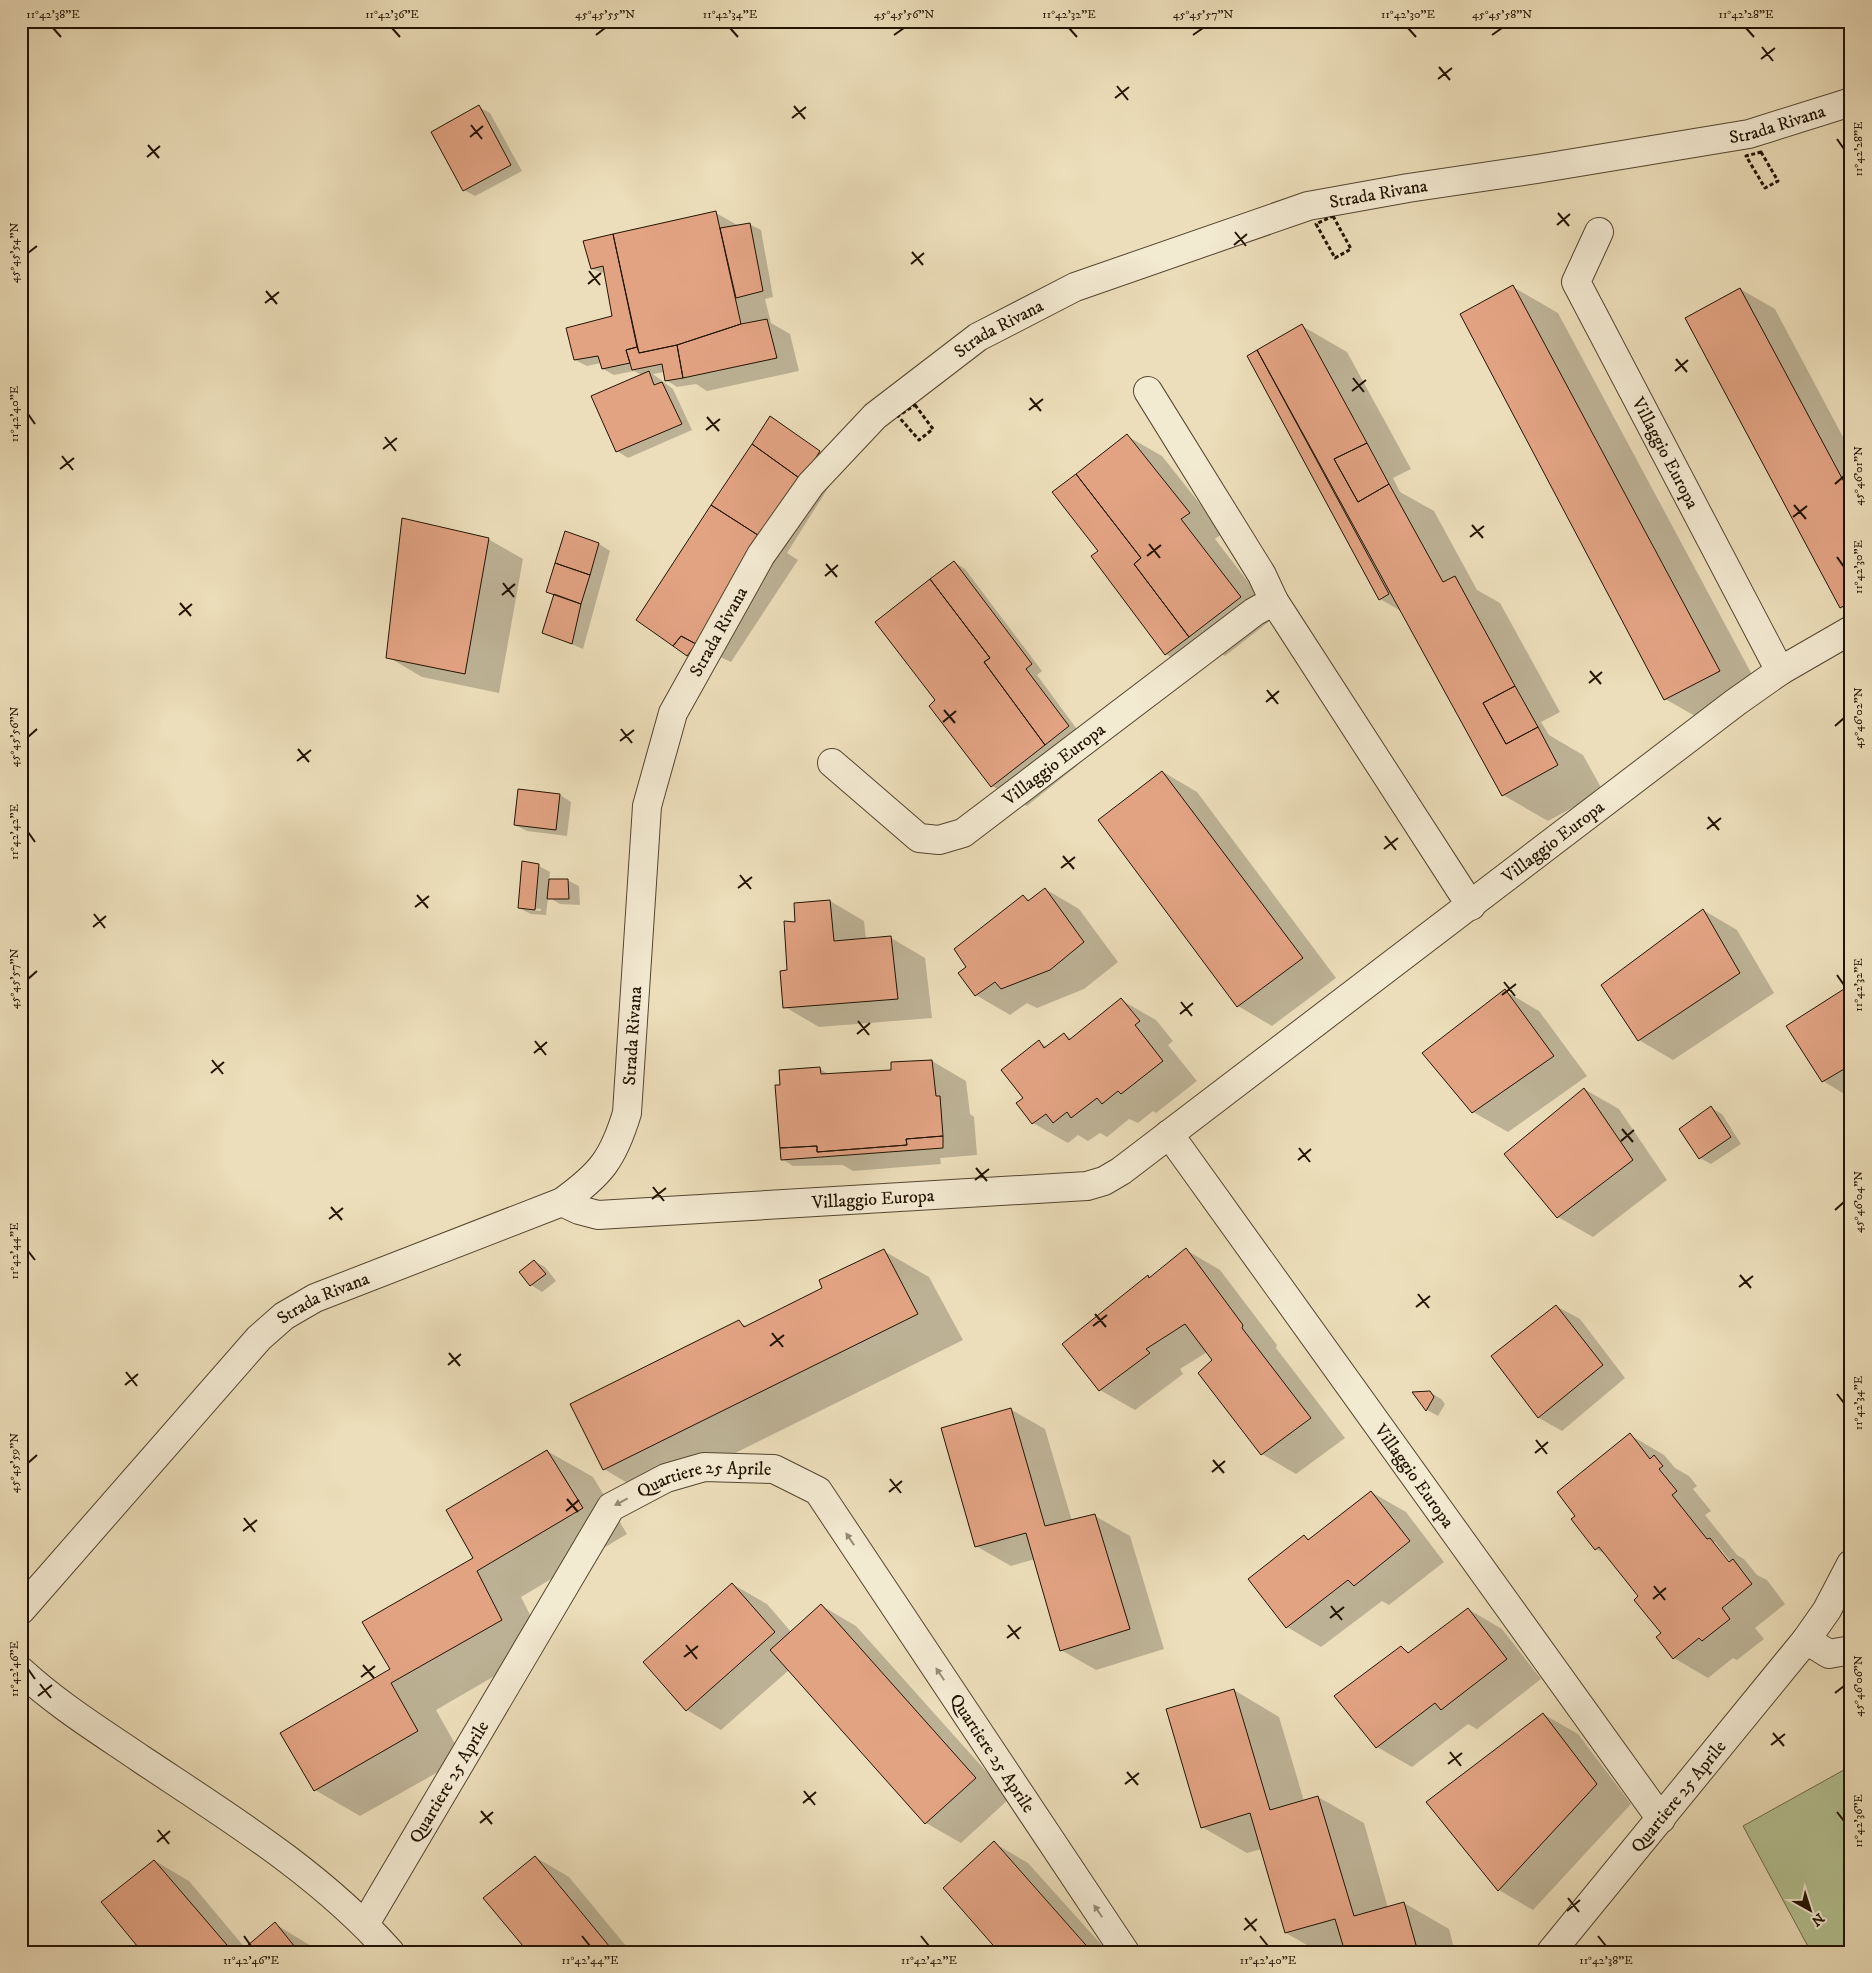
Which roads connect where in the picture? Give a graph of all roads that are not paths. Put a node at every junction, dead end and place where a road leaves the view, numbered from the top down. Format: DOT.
graph roads {
  1 [pos="1851,102"];
  2 [pos="1599,232"];
  3 [pos="1148,391"];
  4 [pos="1274,602"];
  5 [pos="1851,630"];
  6 [pos="1780,670"];
  7 [pos="832,763"];
  8 [pos="1471,906"];
  9 [pos="1169,1134"];
  10 [pos="562,1202"];
  11 [pos="1851,1564"];
  12 [pos="21,1610"];
  13 [pos="1806,1640"];
  14 [pos="1851,1650"];
  15 [pos="21,1671"];
  16 [pos="1661,1819"];
  17 [pos="365,1924"];
  18 [pos="390,1952"];
  19 [pos="1125,1952"];
  20 [pos="1551,1952"];
  1 -- 10 [label="street, Strada Rivana"];
  2 -- 6 [label="street, Villaggio Europa"];
  3 -- 4 [label="street"];
  4 -- 7 [label="street, Villaggio Europa"];
  4 -- 8 [label="street"];
  5 -- 6 [label="street, Villaggio Europa"];
  6 -- 8 [label="street, Villaggio Europa"];
  8 -- 9 [label="street, Villaggio Europa"];
  9 -- 10 [label="street, Villaggio Europa"];
  9 -- 16 [label="street, Villaggio Europa"];
  10 -- 12 [label="street, Strada Rivana"];
  11 -- 13 [label="street"];
  13 -- 14 [label="street"];
  13 -- 16 [label="street, Quartiere 25 Aprile"];
  15 -- 17 [label="street"];
  16 -- 20 [label="street, Quartiere 25 Aprile"];
  17 -- 18 [label="street"];
  19 -- 17 [label="street, Quartiere 25 Aprile, one-way"];
}
